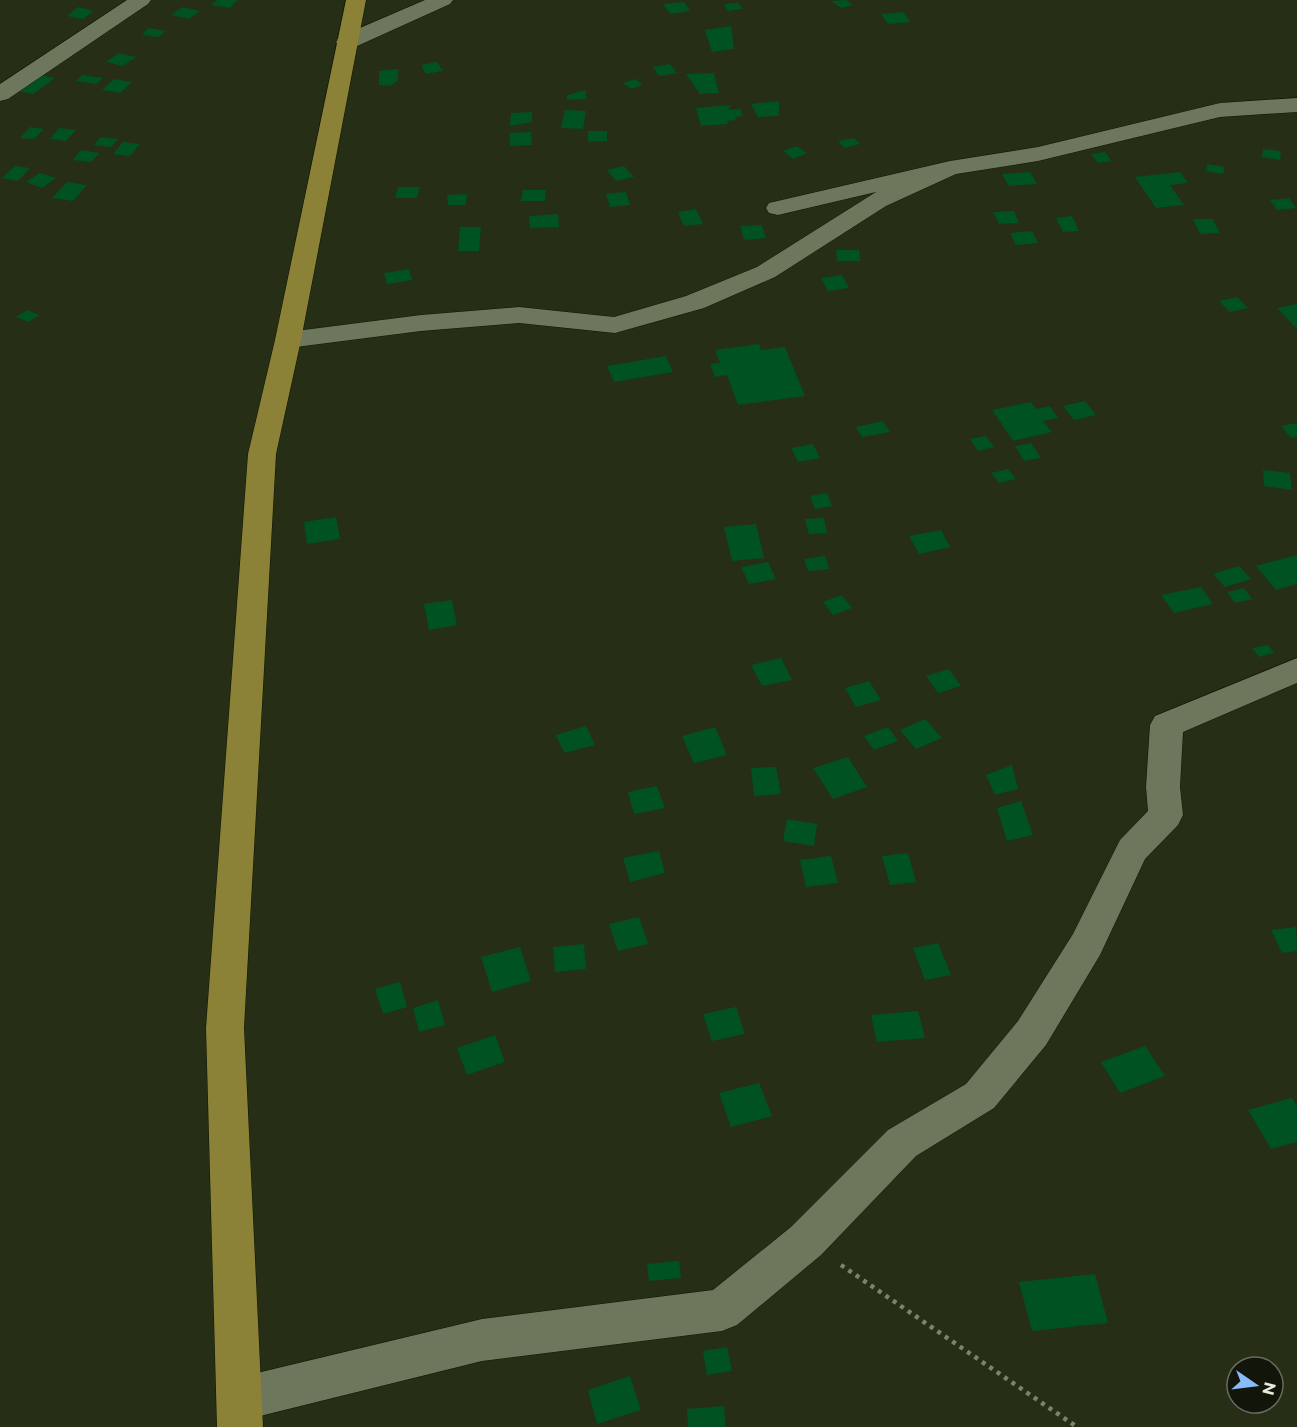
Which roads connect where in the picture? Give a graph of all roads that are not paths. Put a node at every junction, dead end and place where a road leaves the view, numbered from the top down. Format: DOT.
graph roads {
  1 [pos="141,0"];
  2 [pos="443,0"];
  3 [pos="351,22"];
  4 [pos="0,94"];
  5 [pos="1297,105"];
  6 [pos="950,168"];
  7 [pos="778,208"];
  8 [pos="288,340"];
  9 [pos="1297,670"];
  10 [pos="240,1413"];
  1 -- 4 [label="street"];
  2 -- 3 [label="street"];
  3 -- 8 [label="main road"];
  5 -- 6 [label="street"];
  6 -- 7 [label="street"];
  6 -- 8 [label="street"];
  8 -- 10 [label="main road"];
  9 -- 10 [label="street"];
}
